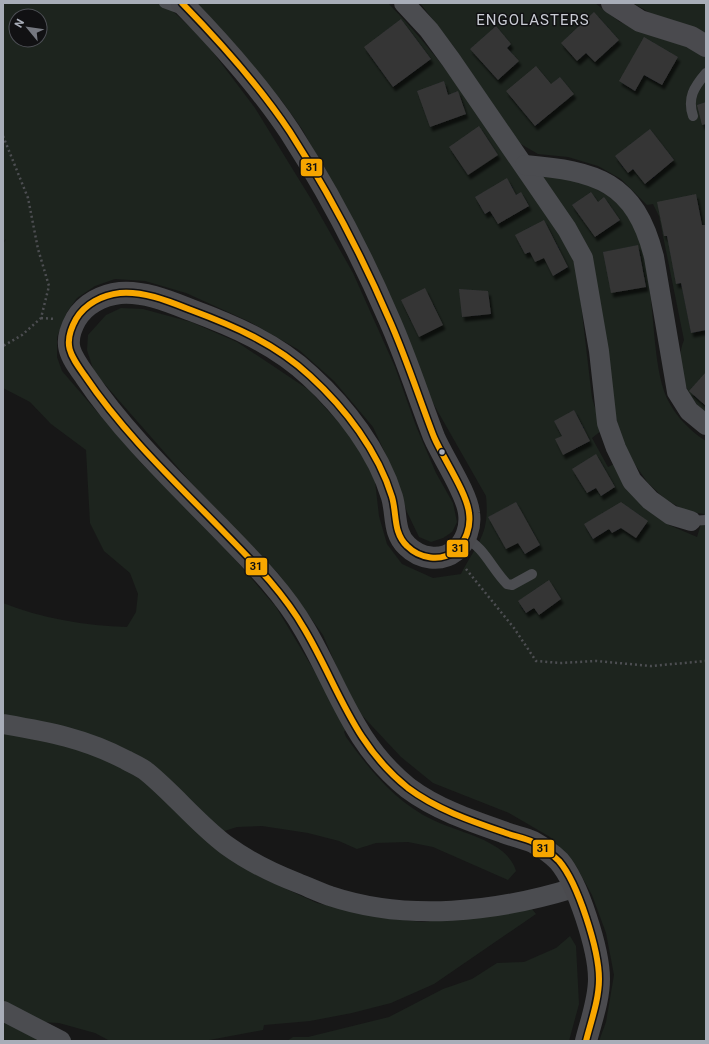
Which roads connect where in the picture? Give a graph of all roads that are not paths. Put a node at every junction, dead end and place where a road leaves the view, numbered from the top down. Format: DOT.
graph roads {
  1 [pos="164,3"];
  2 [pos="404,3"];
  3 [pos="612,3"];
  4 [pos="187,8"];
  5 [pos="706,46"];
  6 [pos="706,73"];
  7 [pos="693,116"];
  8 [pos="525,165"];
  9 [pos="706,425"];
  10 [pos="699,521"];
  11 [pos="465,538"];
  12 [pos="532,574"];
  13 [pos="3,724"];
  14 [pos="574,888"];
  15 [pos="3,1011"];
  16 [pos="61,1041"];
  17 [pos="586,1041"];
  1 -- 4 [label="lane"];
  2 -- 8 [label="street"];
  3 -- 5 [label="main road"];
  4 -- 11 [label="main road"];
  6 -- 7 [label="lane"];
  8 -- 9 [label="street"];
  8 -- 10 [label="street"];
  11 -- 12 [label="lane"];
  11 -- 14 [label="main road"];
  13 -- 14 [label="street"];
  14 -- 17 [label="main road"];
  15 -- 16 [label="street"];
}
